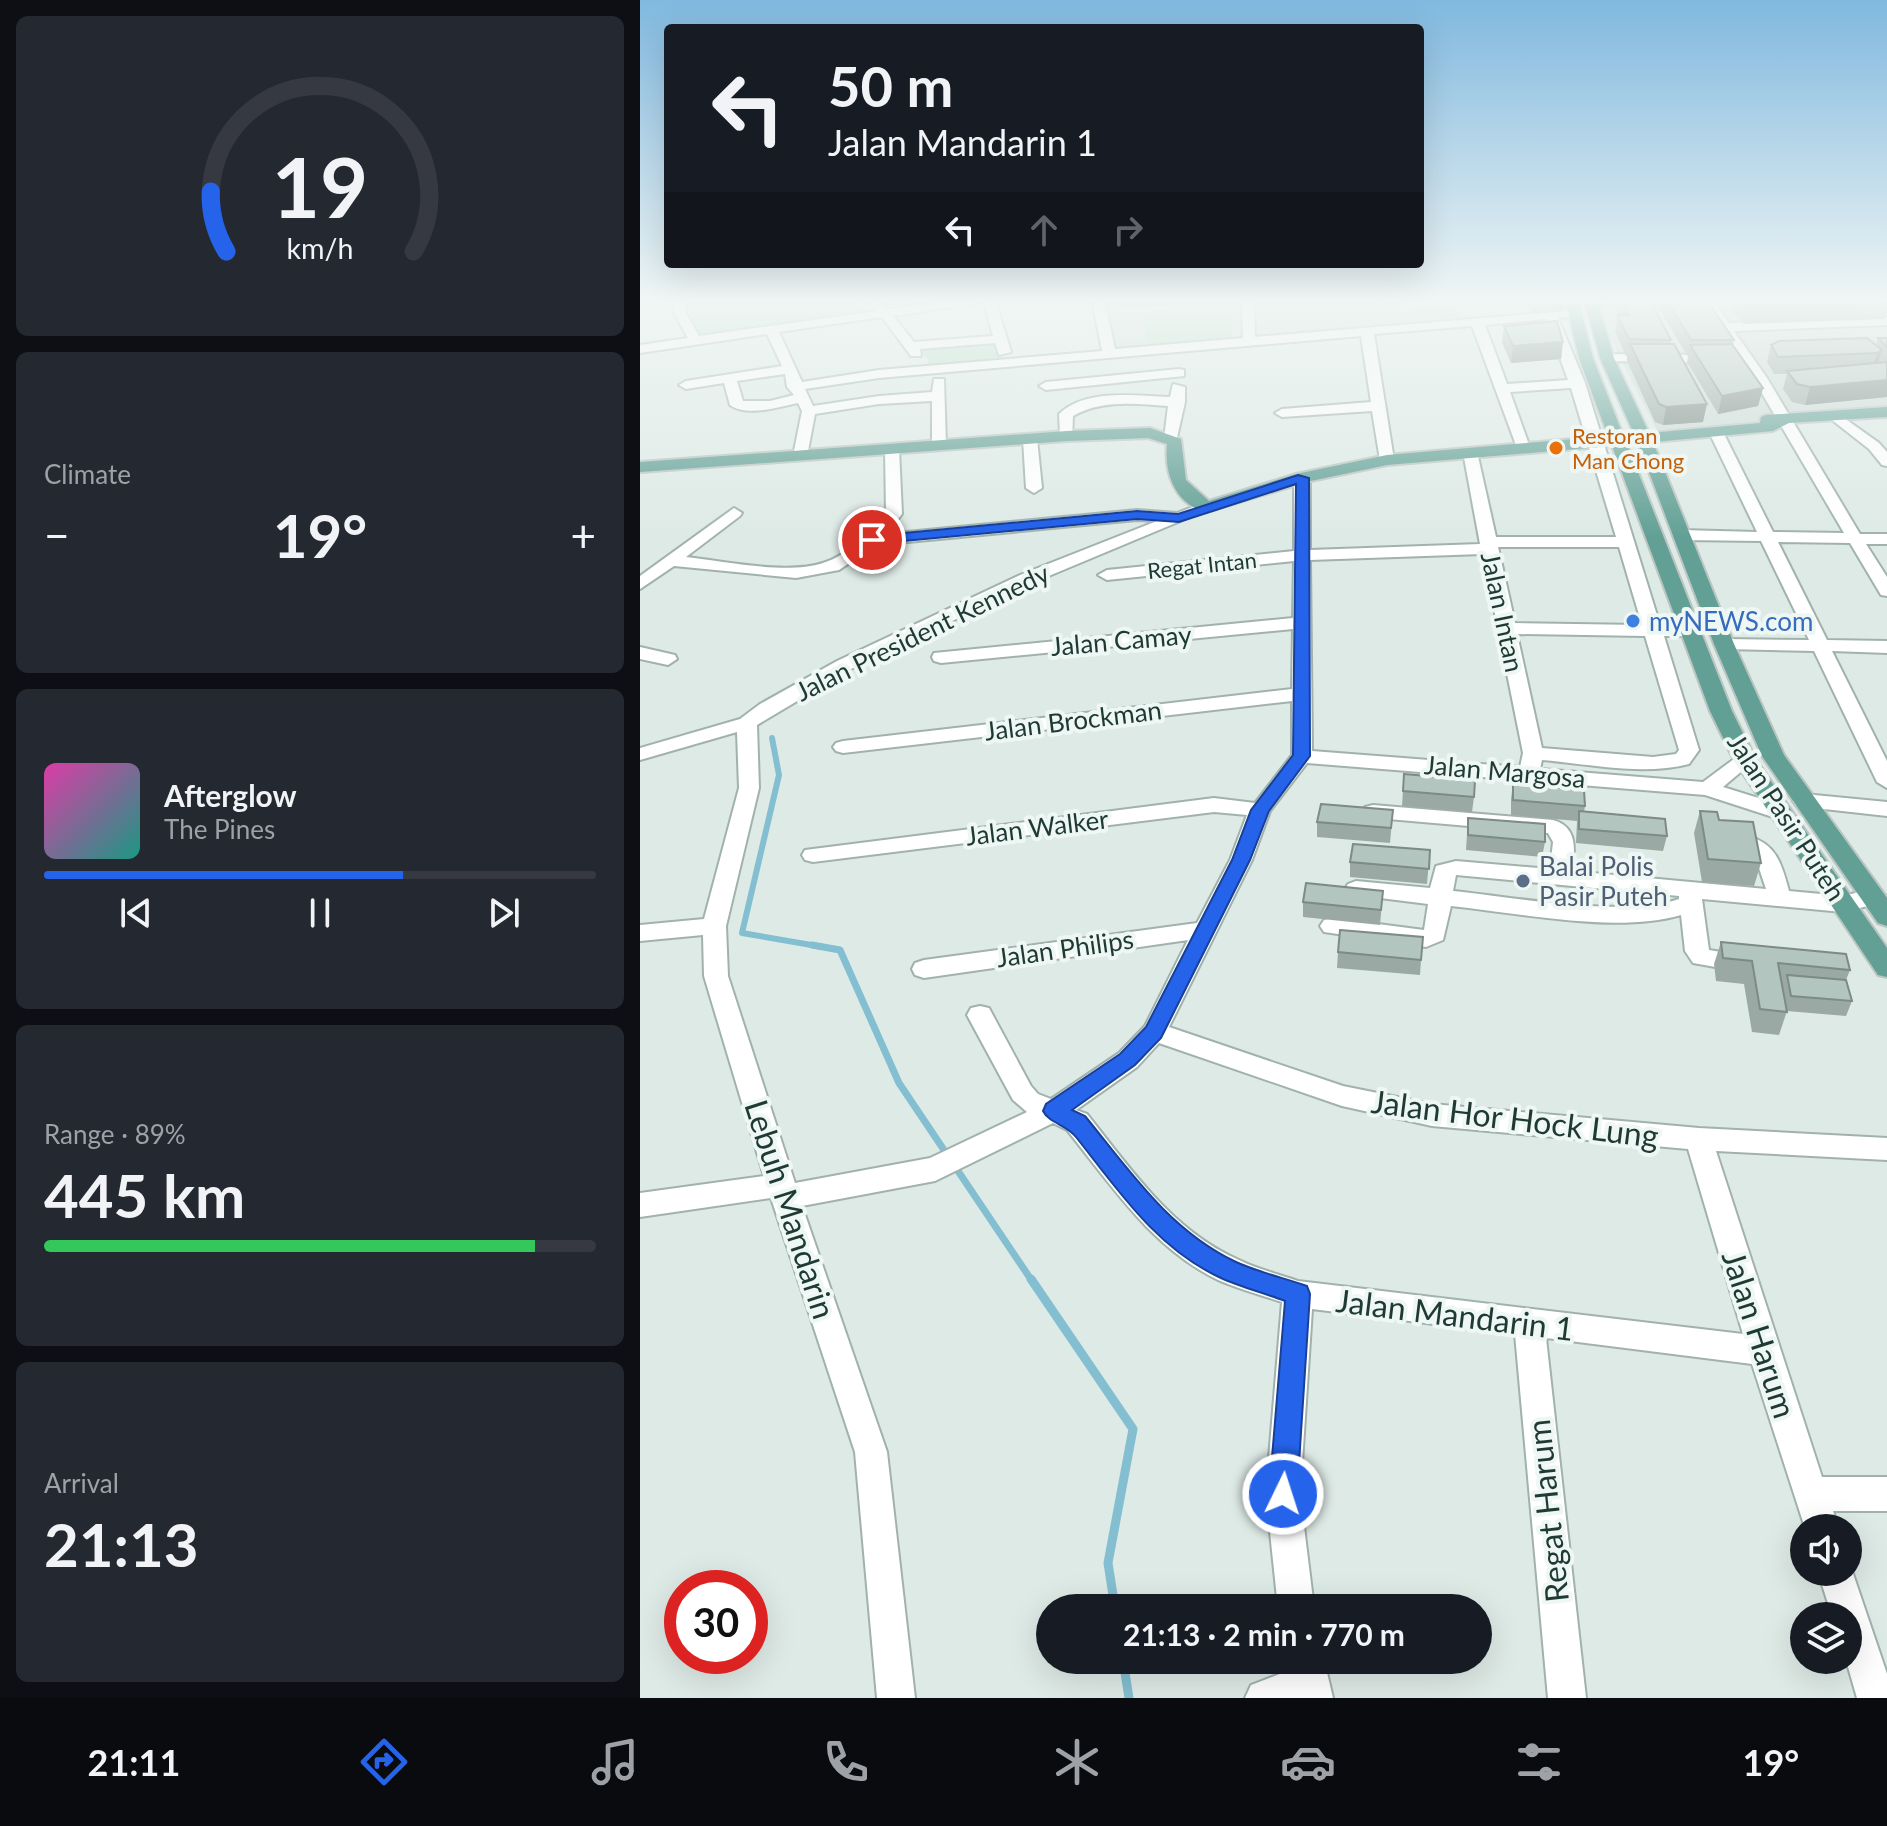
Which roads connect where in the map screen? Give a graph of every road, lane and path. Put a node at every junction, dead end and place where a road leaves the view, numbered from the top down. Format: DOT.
graph roads {
  1 [pos="734,378"];
  2 [pos="792,378"];
  3 [pos="892,378"];
  4 [pos="939,378"];
  5 [pos="1125,378"];
  6 [pos="1179,378"];
  7 [pos="1374,378"];
  8 [pos="1499,378"];
  9 [pos="1576,378"];
  10 [pos="1594,378"];
  11 [pos="1616,378"];
  12 [pos="1760,378"];
  13 [pos="730,379"];
  14 [pos="1578,383"];
  15 [pos="686,385"];
  16 [pos="1046,386"];
  17 [pos="1503,388"];
  18 [pos="939,396"];
  19 [pos="801,398"];
  20 [pos="1178,402"];
  21 [pos="1378,406"];
  22 [pos="1887,412"];
  23 [pos="1282,413"];
  24 [pos="1837,417"];
  25 [pos="1783,421"];
  26 [pos="1714,424"];
  27 [pos="1642,435"];
  28 [pos="1067,436"];
  29 [pos="1618,438"];
  30 [pos="1030,439"];
  31 [pos="1171,439"];
  32 [pos="1595,440"];
  33 [pos="1521,442"];
  34 [pos="939,446"];
  35 [pos="892,449"];
  36 [pos="1470,452"];
  37 [pos="800,456"];
  38 [pos="1387,460"];
  39 [pos="1887,462"];
  40 [pos="640,467"];
  41 [pos="1302,478"];
  42 [pos="1034,488"];
  43 [pos="1206,507"];
  44 [pos="734,513"];
  45 [pos="1179,518"];
  46 [pos="1681,535"];
  47 [pos="1764,537"];
  48 [pos="1855,539"];
  49 [pos="1887,539"];
  50 [pos="872,540"];
  51 [pos="1627,542"];
  52 [pos="1488,545"];
  53 [pos="1301,555"];
  54 [pos="671,561"];
  55 [pos="1107,575"];
  56 [pos="640,584"];
  57 [pos="1887,591"];
  58 [pos="1300,623"];
  59 [pos="1507,628"];
  60 [pos="1655,631"];
  61 [pos="1691,631"];
  62 [pos="1724,644"];
  63 [pos="1818,645"];
  64 [pos="1887,647"];
  65 [pos="640,653"];
  66 [pos="941,657"];
  67 [pos="668,659"];
  68 [pos="1303,694"];
  69 [pos="747,723"];
  70 [pos="843,747"];
  71 [pos="640,754"];
  72 [pos="1302,756"];
  73 [pos="1745,760"];
  74 [pos="1531,762"];
  75 [pos="1887,782"];
  76 [pos="1707,789"];
  77 [pos="1804,801"];
  78 [pos="1887,809"];
  79 [pos="1260,810"];
  80 [pos="1373,812"];
  81 [pos="1779,812"];
  82 [pos="1730,839"];
  83 [pos="813,855"];
  84 [pos="1560,876"];
  85 [pos="1339,887"];
  86 [pos="1691,897"];
  87 [pos="1441,898"];
  88 [pos="1780,899"];
  89 [pos="1843,904"];
  90 [pos="1880,907"];
  91 [pos="714,926"];
  92 [pos="1332,926"];
  93 [pos="1205,931"];
  94 [pos="640,933"];
  95 [pos="1768,967"];
  96 [pos="1887,968"];
  97 [pos="924,969"];
  98 [pos="980,1015"];
  99 [pos="1154,1032"];
  100 [pos="1054,1111"];
  101 [pos="1699,1139"];
  102 [pos="1887,1149"];
  103 [pos="784,1191"];
  104 [pos="640,1205"];
  105 [pos="1298,1294"];
  106 [pos="1529,1324"];
  107 [pos="1763,1351"];
  108 [pos="1812,1494"];
  109 [pos="1887,1494"];
  110 [pos="1818,1514"];
  111 [pos="1840,1586"];
  112 [pos="1294,1594"];
  113 [pos="1310,1680"];
  114 [pos="896,1698"];
  115 [pos="1264,1698"];
  116 [pos="1567,1698"];
  117 [pos="1876,1698"];
  1 -- 13 [label="street"];
  2 -- 19 [label="street"];
  3 -- 19 [label="street"];
  4 -- 18 [label="street"];
  5 -- 16 [label="street"];
  6 -- 20 [label="street"];
  7 -- 21 [label="street"];
  8 -- 17 [label="street"];
  9 -- 14 [label="street"];
  10 -- 29 [label="main road, Jalan Pasir Puteh"];
  11 -- 27 [label="main road, Jalan Pasir Puteh"];
  12 -- 25 [label="street"];
  13 -- 15 [label="street"];
  13 -- 19 [label="street"];
  14 -- 17 [label="street"];
  14 -- 32 [label="street"];
  17 -- 33 [label="street"];
  18 -- 19 [label="street"];
  18 -- 34 [label="street"];
  19 -- 37 [label="street"];
  20 -- 28 [label="street"];
  20 -- 31 [label="street"];
  21 -- 23 [label="street"];
  21 -- 38 [label="street"];
  22 -- 24 [label="main road"];
  24 -- 25 [label="main road"];
  24 -- 39 [label="street"];
  25 -- 26 [label="main road"];
  25 -- 48 [label="street"];
  26 -- 27 [label="main road"];
  26 -- 47 [label="street"];
  27 -- 29 [label="main road"];
  27 -- 46 [label="main road, Jalan Pasir Puteh"];
  28 -- 30 [label="main road"];
  28 -- 31 [label="main road"];
  29 -- 32 [label="main road"];
  29 -- 61 [label="main road, Jalan Pasir Puteh"];
  30 -- 34 [label="main road"];
  30 -- 42 [label="street"];
  31 -- 43 [label="main road"];
  32 -- 33 [label="main road"];
  32 -- 36 [label="main road"];
  32 -- 51 [label="street"];
  33 -- 36 [label="main road"];
  34 -- 35 [label="main road"];
  35 -- 37 [label="main road"];
  35 -- 50 [label="street"];
  36 -- 38 [label="main road"];
  36 -- 52 [label="street, Jalan Intan"];
  37 -- 40 [label="main road"];
  38 -- 41 [label="main road"];
  41 -- 43 [label="main road"];
  41 -- 53 [label="street"];
  43 -- 45 [label="street, Jalan President Kennedy"];
  44 -- 54 [label="street"];
  45 -- 50 [label="street"];
  45 -- 69 [label="street, Jalan President Kennedy"];
  46 -- 47 [label="street"];
  46 -- 62 [label="main road, Jalan Pasir Puteh"];
  47 -- 48 [label="street"];
  47 -- 63 [label="street"];
  48 -- 49 [label="street"];
  48 -- 57 [label="street"];
  50 -- 54 [label="street"];
  51 -- 52 [label="street, Regat Intan"];
  51 -- 60 [label="street"];
  52 -- 53 [label="street, Regat Intan"];
  52 -- 59 [label="street, Jalan Intan"];
  53 -- 55 [label="street, Regat Intan"];
  53 -- 58 [label="street"];
  54 -- 56 [label="street"];
  58 -- 66 [label="street, Jalan Camay"];
  58 -- 68 [label="street"];
  59 -- 60 [label="street"];
  59 -- 74 [label="street, Jalan Intan"];
  60 -- 61 [label="street"];
  60 -- 74 [label="street"];
  61 -- 73 [label="main road, Jalan Pasir Puteh"];
  62 -- 63 [label="street"];
  62 -- 77 [label="main road, Jalan Pasir Puteh"];
  63 -- 64 [label="street"];
  63 -- 75 [label="street"];
  65 -- 67 [label="street"];
  68 -- 70 [label="street, Jalan Brockman"];
  68 -- 72 [label="street"];
  69 -- 71 [label="street, Jalan President Kennedy"];
  69 -- 91 [label="street, Lebuh Mandarin"];
  72 -- 74 [label="street, Jalan Margosa"];
  72 -- 79 [label="street"];
  73 -- 76 [label="street"];
  73 -- 81 [label="main road, Jalan Pasir Puteh"];
  74 -- 76 [label="street, Jalan Margosa"];
  76 -- 81 [label="street, Jalan Margosa"];
  77 -- 78 [label="street"];
  77 -- 90 [label="main road, Jalan Pasir Puteh"];
  79 -- 83 [label="street, Jalan Walker"];
  79 -- 93 [label="street"];
  80 -- 84 [label="street"];
  81 -- 89 [label="main road, Jalan Pasir Puteh"];
  82 -- 88 [label="street"];
  84 -- 86 [label="street"];
  84 -- 87 [label="street"];
  85 -- 87 [label="street"];
  86 -- 87 [label="street"];
  86 -- 88 [label="street"];
  86 -- 95 [label="street"];
  87 -- 92 [label="street"];
  88 -- 89 [label="street"];
  89 -- 90 [label="street"];
  89 -- 96 [label="main road, Jalan Pasir Puteh"];
  91 -- 94 [label="street"];
  91 -- 103 [label="street, Lebuh Mandarin"];
  93 -- 97 [label="street, Jalan Philips"];
  93 -- 99 [label="street"];
  98 -- 100 [label="street, Jalan Mandarin 1"];
  99 -- 100 [label="street"];
  99 -- 101 [label="street, Jalan Hor Hock Lung"];
  100 -- 103 [label="street"];
  100 -- 105 [label="street, Jalan Mandarin 1"];
  101 -- 102 [label="street, Jalan Hor Hock Lung"];
  101 -- 107 [label="street, Jalan Harum"];
  103 -- 104 [label="street"];
  103 -- 114 [label="street, Lebuh Mandarin"];
  105 -- 106 [label="street, Jalan Mandarin 1"];
  105 -- 112 [label="street"];
  106 -- 107 [label="street, Jalan Mandarin 1"];
  106 -- 116 [label="street, Regat Harum"];
  107 -- 108 [label="street, Jalan Harum"];
  108 -- 109 [label="street"];
  108 -- 110 [label="street, Jalan Harum"];
  111 -- 117 [label="street"];
  113 -- 115 [label="street"];
}
